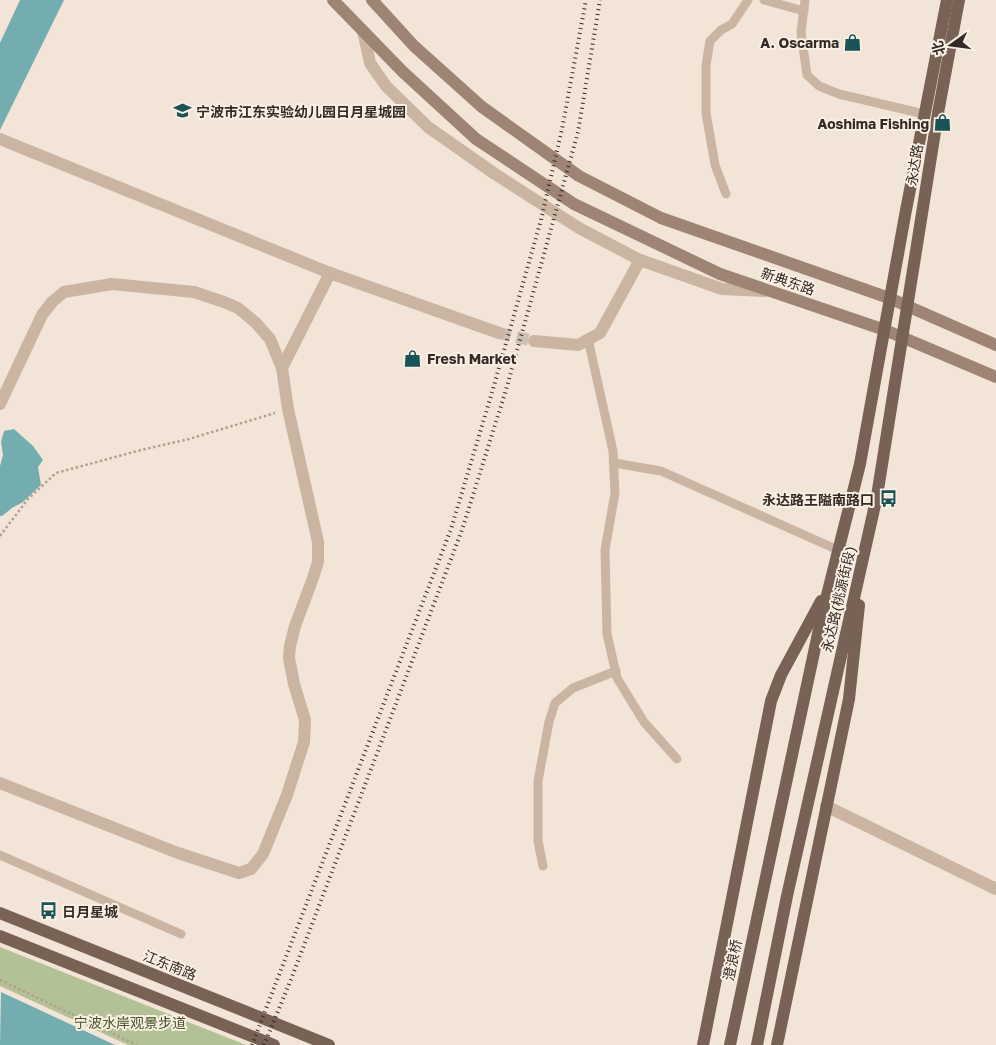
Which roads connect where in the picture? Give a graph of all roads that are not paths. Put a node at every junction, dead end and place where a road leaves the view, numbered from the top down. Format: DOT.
graph roads {
  1 [pos="333,0"];
  2 [pos="372,0"];
  3 [pos="748,0"];
  4 [pos="764,0"];
  5 [pos="805,0"];
  6 [pos="947,0"];
  7 [pos="959,0"];
  8 [pos="804,11"];
  9 [pos="363,31"];
  10 [pos="924,114"];
  11 [pos="4,141"];
  12 [pos="726,194"];
  13 [pos="640,260"];
  14 [pos="330,273"];
  15 [pos="774,292"];
  16 [pos="889,298"];
  17 [pos="908,306"];
  18 [pos="885,330"];
  19 [pos="499,333"];
  20 [pos="902,337"];
  21 [pos="588,339"];
  22 [pos="534,341"];
  23 [pos="996,345"];
  24 [pos="282,368"];
  25 [pos="996,377"];
  26 [pos="0,404"];
  27 [pos="614,463"];
  28 [pos="866,540"];
  29 [pos="838,550"];
  30 [pos="829,586"];
  31 [pos="616,671"];
  32 [pos="677,758"];
  33 [pos="0,783"];
  34 [pos="826,806"];
  35 [pos="0,855"];
  36 [pos="543,866"];
  37 [pos="764,882"];
  38 [pos="996,890"];
  39 [pos="0,913"];
  40 [pos="181,934"];
  41 [pos="0,936"];
  42 [pos="274,1045"];
  43 [pos="329,1045"];
  44 [pos="703,1045"];
  45 [pos="730,1045"];
  46 [pos="757,1045"];
  47 [pos="778,1045"];
  1 -- 9 [label="main road, 新典东路"];
  2 -- 16 [label="main road"];
  3 -- 12 [label="lane"];
  4 -- 8 [label="lane"];
  5 -- 8 [label="lane"];
  6 -- 10 [label="main road, 永达路"];
  7 -- 17 [label="main road, 永达路"];
  8 -- 10 [label="lane"];
  9 -- 13 [label="street"];
  9 -- 15 [label="main road, 新典东路"];
  10 -- 16 [label="main road, 永达路"];
  11 -- 14 [label="street"];
  13 -- 15 [label="street"];
  13 -- 21 [label="street"];
  14 -- 19 [label="street"];
  14 -- 24 [label="street"];
  15 -- 18 [label="main road, 新典东路"];
  16 -- 17 [label="main road"];
  16 -- 18 [label="main road, 永达路(桃源街段)"];
  17 -- 20 [label="main road, 永达路(桃源街段)"];
  17 -- 23 [label="main road"];
  18 -- 20 [label="main road, 新典东路"];
  18 -- 29 [label="main road, 永达路(桃源街段)"];
  20 -- 25 [label="main road, 新典东路"];
  20 -- 28 [label="main road, 永达路(桃源街段)"];
  21 -- 22 [label="street"];
  21 -- 27 [label="lane"];
  24 -- 26 [label="street"];
  24 -- 33 [label="street"];
  27 -- 29 [label="lane"];
  27 -- 31 [label="lane"];
  28 -- 34 [label="main road"];
  28 -- 46 [label="main road, 永达路(桃源街段)"];
  29 -- 30 [label="main road, 永达路(桃源街段)"];
  30 -- 37 [label="main road, 永达路(桃源街段)"];
  30 -- 44 [label="main road"];
  31 -- 32 [label="lane"];
  31 -- 36 [label="lane"];
  34 -- 38 [label="street"];
  34 -- 47 [label="main road"];
  35 -- 40 [label="lane"];
  37 -- 45 [label="main road, 澄浪桥"];
  39 -- 43 [label="main road, 江东南路"];
  41 -- 42 [label="main road"];
}
